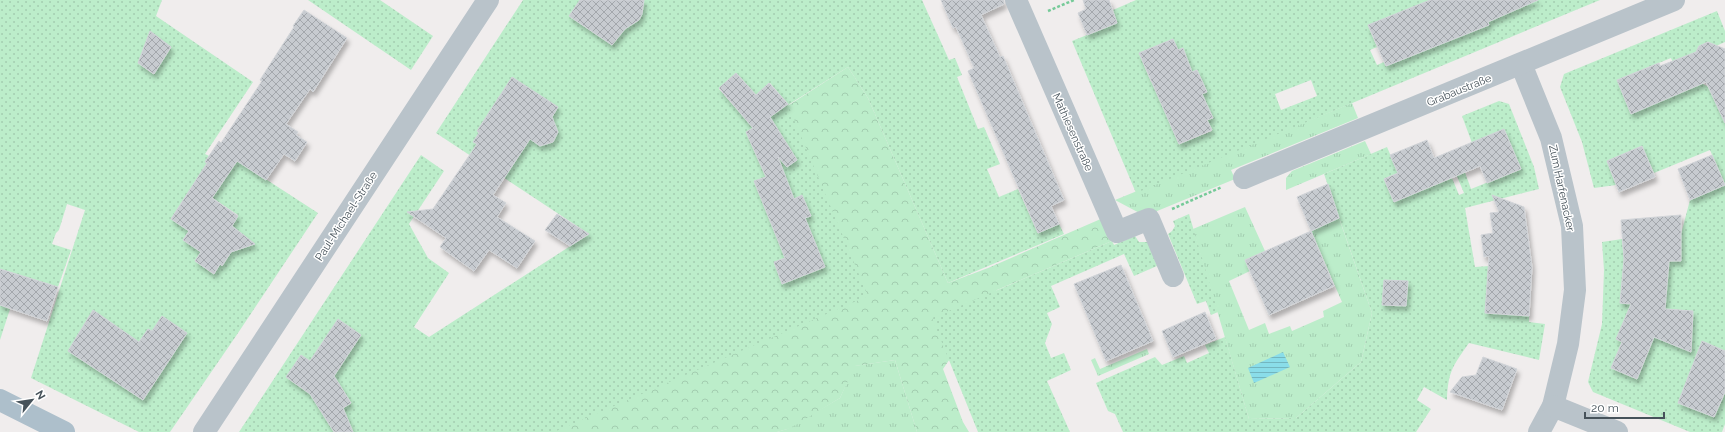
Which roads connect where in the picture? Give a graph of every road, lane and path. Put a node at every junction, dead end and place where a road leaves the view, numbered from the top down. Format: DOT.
graph roads {
  1 [pos="488,0"];
  2 [pos="1016,0"];
  3 [pos="1674,0"];
  4 [pos="1521,64"];
  5 [pos="1244,178"];
  6 [pos="1149,219"];
  7 [pos="1173,276"];
  8 [pos="0,400"];
  9 [pos="1553,406"];
  10 [pos="64,432"];
  11 [pos="204,432"];
  12 [pos="1539,432"];
  13 [pos="1618,432"];
  1 -- 11 [label="street, Paul-Michael-Straße"];
  2 -- 6 [label="street, Mathiesenstraße"];
  3 -- 4 [label="street, Grabaustraße"];
  4 -- 5 [label="street, Grabaustraße"];
  4 -- 9 [label="street, Zum Harfenacker"];
  5 -- 6 [label="path"];
  6 -- 7 [label="street"];
  8 -- 10 [label="main road"];
  9 -- 12 [label="street, Zum Harfenacker"];
  9 -- 13 [label="street"];
}
